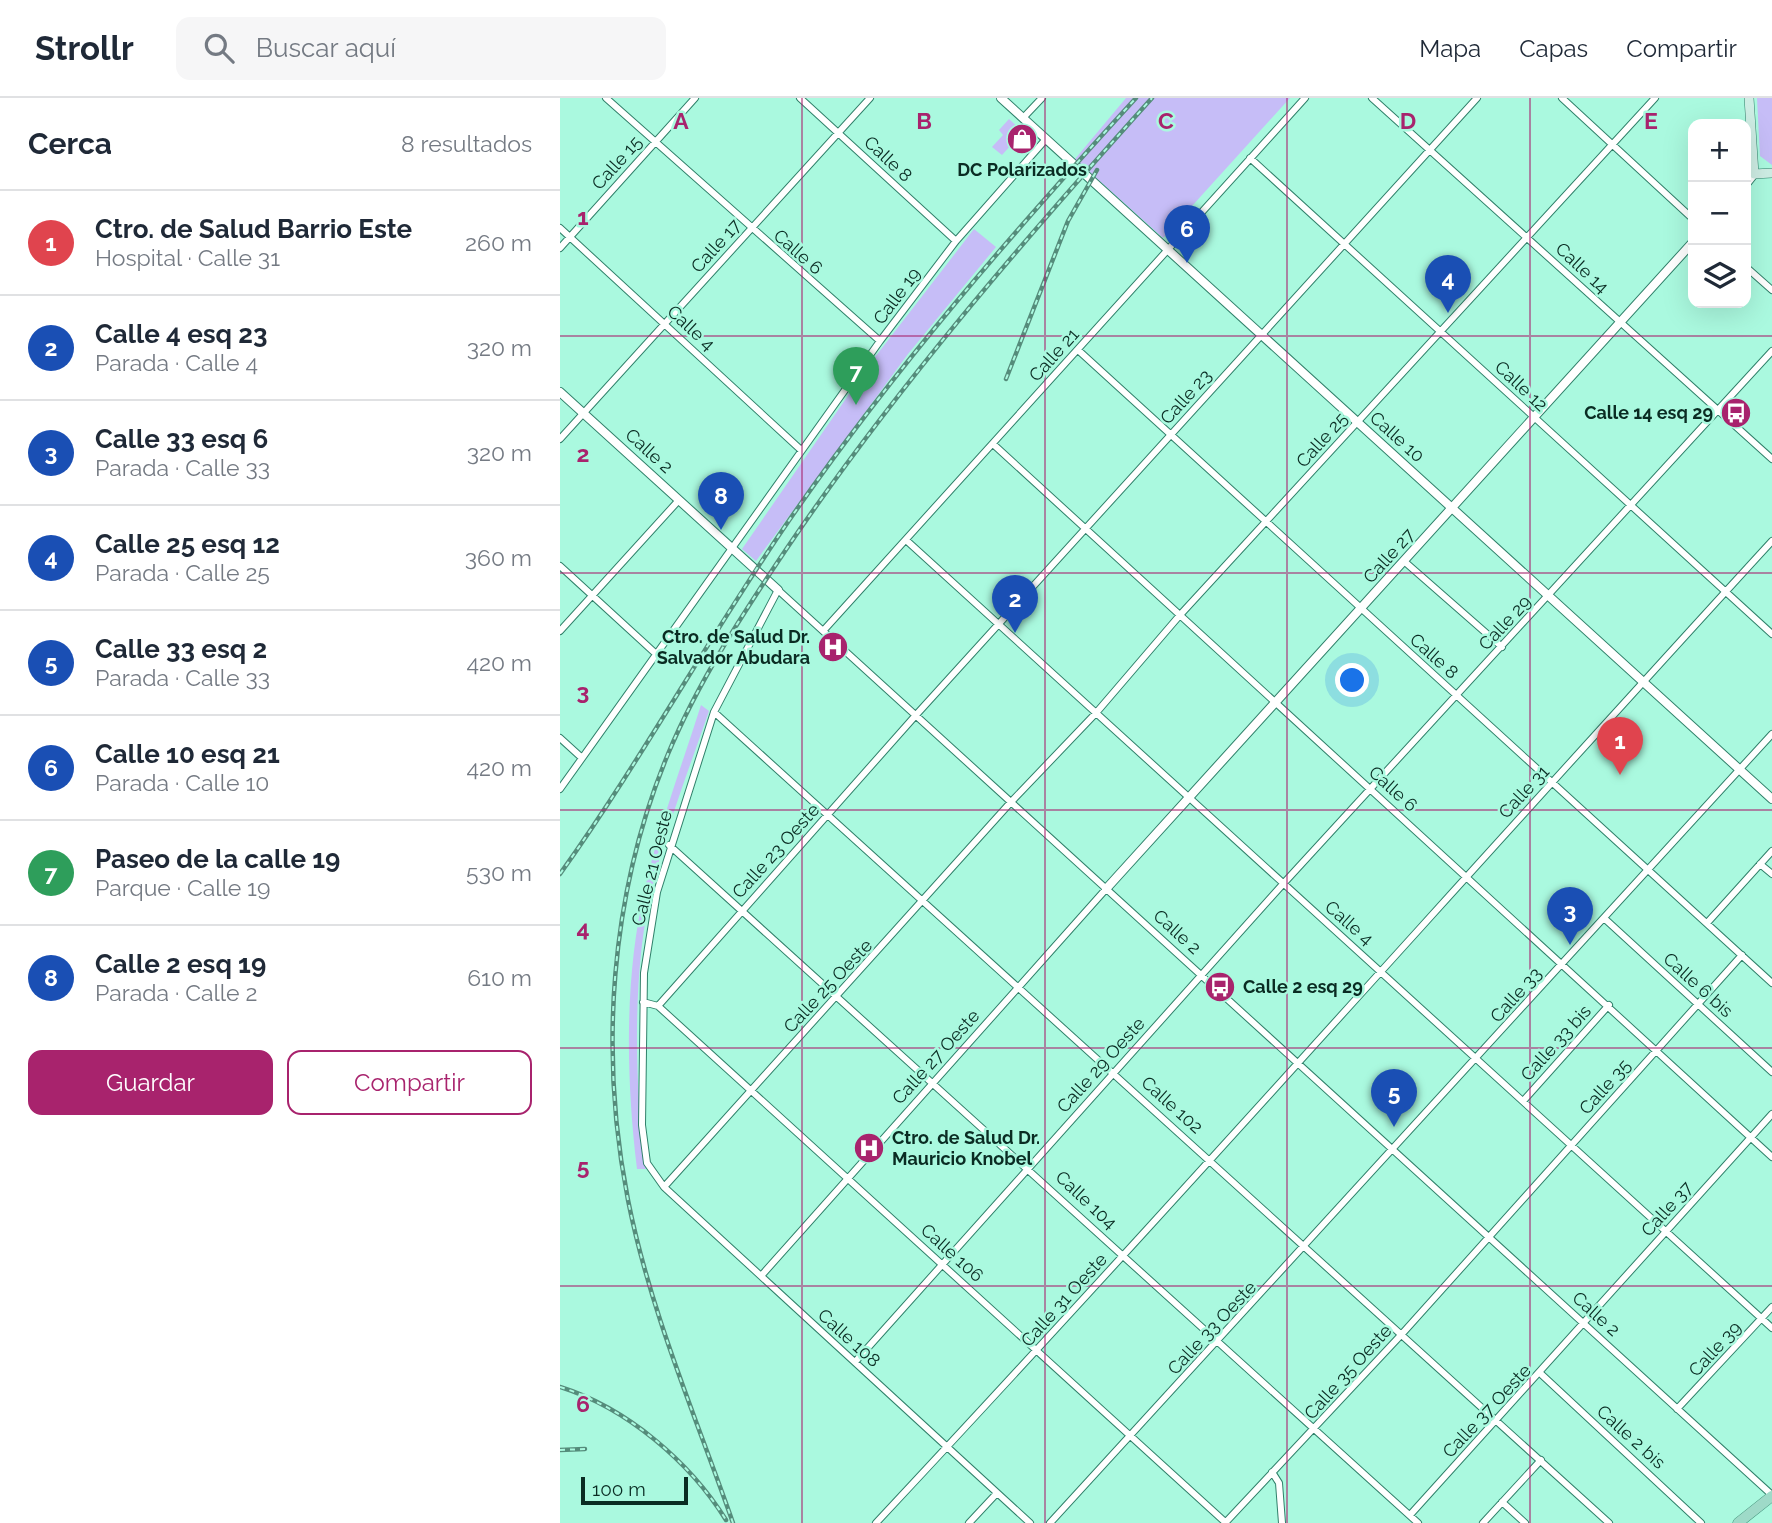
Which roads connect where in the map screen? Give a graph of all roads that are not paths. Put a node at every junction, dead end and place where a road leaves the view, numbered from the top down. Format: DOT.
graph roads {
  1 [pos="606,98"];
  2 [pos="695,98"];
  3 [pos="800,98"];
  4 [pos="870,98"];
  5 [pos="1001,98"];
  6 [pos="1042,98"];
  7 [pos="1305,98"];
  8 [pos="1372,98"];
  9 [pos="1477,98"];
  10 [pos="1562,98"];
  11 [pos="1655,98"];
  12 [pos="1749,98"];
  13 [pos="1023,118"];
  14 [pos="838,133"];
  15 [pos="1046,139"];
  16 [pos="655,142"];
  17 [pos="1612,144"];
  18 [pos="1430,149"];
  19 [pos="1250,158"];
  20 [pos="1772,173"];
  21 [pos="1754,174"];
  22 [pos="1748,182"];
  23 [pos="1688,214"];
  24 [pos="560,228"];
  25 [pos="751,229"];
  26 [pos="570,237"];
  27 [pos="1528,237"];
  28 [pos="956,241"];
  29 [pos="1344,244"];
  30 [pos="1690,245"];
  31 [pos="560,248"];
  32 [pos="1168,250"];
  33 [pos="1751,271"];
  34 [pos="1772,290"];
  35 [pos="666,323"];
  36 [pos="1621,323"];
  37 [pos="1441,332"];
  38 [pos="1262,335"];
  39 [pos="880,341"];
  40 [pos="1077,350"];
  41 [pos="1772,351"];
  42 [pos="560,392"];
  43 [pos="1717,411"];
  44 [pos="583,413"];
  45 [pos="1535,418"];
  46 [pos="1357,422"];
  47 [pos="1171,435"];
  48 [pos="560,439"];
  49 [pos="993,444"];
  50 [pos="801,450"];
  51 [pos="1772,459"];
  52 [pos="680,500"];
  53 [pos="1630,505"];
  54 [pos="1453,509"];
  55 [pos="1268,523"];
  56 [pos="1085,530"];
  57 [pos="906,540"];
  58 [pos="1772,541"];
  59 [pos="731,546"];
  60 [pos="1405,562"];
  61 [pos="560,566"];
  62 [pos="778,590"];
  63 [pos="1725,592"];
  64 [pos="592,596"];
  65 [pos="1549,596"];
  66 [pos="1362,609"];
  67 [pos="1180,615"];
  68 [pos="998,625"];
  69 [pos="560,631"];
  70 [pos="823,631"];
  71 [pos="1772,634"];
  72 [pos="1502,647"];
  73 [pos="655,653"];
  74 [pos="1643,681"];
  75 [pos="1457,696"];
  76 [pos="1277,702"];
  77 [pos="714,712"];
  78 [pos="1096,713"];
  79 [pos="916,715"];
  80 [pos="1772,734"];
  81 [pos="560,738"];
  82 [pos="582,758"];
  83 [pos="1740,770"];
  84 [pos="1552,782"];
  85 [pos="1371,788"];
  86 [pos="560,789"];
  87 [pos="1772,799"];
  88 [pos="1188,800"];
  89 [pos="1011,802"];
  90 [pos="826,815"];
  91 [pos="669,845"];
  92 [pos="1772,852"];
  93 [pos="1760,864"];
  94 [pos="1649,870"];
  95 [pos="1772,874"];
  96 [pos="1466,875"];
  97 [pos="1283,884"];
  98 [pos="1106,889"];
  99 [pos="923,902"];
  100 [pos="741,909"];
  101 [pos="1605,919"];
  102 [pos="1707,923"];
  103 [pos="1742,955"];
  104 [pos="1563,964"];
  105 [pos="1381,970"];
  106 [pos="1201,976"];
  107 [pos="1772,983"];
  108 [pos="1019,987"];
  109 [pos="839,996"];
  110 [pos="643,1002"];
  111 [pos="1698,1004"];
  112 [pos="658,1006"];
  113 [pos="1609,1006"];
  114 [pos="1657,1049"];
  115 [pos="1479,1058"];
  116 [pos="1297,1063"];
  117 [pos="1114,1072"];
  118 [pos="1772,1072"];
  119 [pos="932,1082"];
  120 [pos="750,1091"];
  121 [pos="1524,1100"];
  122 [pos="1772,1114"];
  123 [pos="1751,1138"];
  124 [pos="1572,1145"];
  125 [pos="1394,1151"];
  126 [pos="1772,1157"];
  127 [pos="1212,1160"];
  128 [pos="1028,1167"];
  129 [pos="650,1172"];
  130 [pos="847,1179"];
  131 [pos="664,1187"];
  132 [pos="1666,1230"];
  133 [pos="1489,1238"];
  134 [pos="1305,1248"];
  135 [pos="1124,1255"];
  136 [pos="943,1264"];
  137 [pos="761,1276"];
  138 [pos="1772,1307"];
  139 [pos="1762,1318"];
  140 [pos="1584,1324"];
  141 [pos="1772,1328"];
  142 [pos="1401,1335"];
  143 [pos="1219,1341"];
  144 [pos="1037,1350"];
  145 [pos="855,1362"];
  146 [pos="1541,1374"];
  147 [pos="1677,1409"];
  148 [pos="1496,1421"];
  149 [pos="1315,1428"];
  150 [pos="1130,1438"];
  151 [pos="947,1447"];
  152 [pos="1541,1460"];
  153 [pos="1272,1472"];
  154 [pos="997,1493"];
  155 [pos="1772,1496"];
  156 [pos="1502,1502"];
  157 [pos="1410,1515"];
  158 [pos="876,1523"];
  159 [pos="969,1523"];
  160 [pos="1030,1523"];
  161 [pos="1050,1523"];
  162 [pos="1225,1523"];
  163 [pos="1282,1523"];
  164 [pos="1418,1523"];
  165 [pos="1483,1523"];
  166 [pos="1525,1523"];
  167 [pos="1609,1523"];
  168 [pos="1701,1523"];
  169 [pos="1738,1523"];
  1 -- 16 [label="street, Calle 6"];
  2 -- 16 [label="street, Calle 15"];
  3 -- 14 [label="street, Calle 8"];
  4 -- 14 [label="street, Calle 17"];
  5 -- 13 [label="street, Calle 10"];
  6 -- 13 [label="street"];
  7 -- 19 [label="street, Calle 21"];
  8 -- 18 [label="street, Calle 14"];
  9 -- 18 [label="street, Calle 23"];
  10 -- 17 [label="street"];
  11 -- 17 [label="street, Calle 25"];
  12 -- 21 [label="main road"];
  13 -- 15 [label="street, Calle 10"];
  14 -- 25 [label="street, Calle 17"];
  14 -- 28 [label="street, Calle 8"];
  15 -- 28 [label="street, Calle 19"];
  15 -- 32 [label="street, Calle 10"];
  16 -- 25 [label="street, Calle 6"];
  16 -- 26 [label="street, Calle 15"];
  17 -- 23 [label="street"];
  17 -- 27 [label="street, Calle 25"];
  18 -- 27 [label="street, Calle 14"];
  18 -- 29 [label="street, Calle 23"];
  19 -- 29 [label="street, Calle 12"];
  19 -- 32 [label="street, Calle 21"];
  20 -- 21 [label="main road"];
  21 -- 22 [label="street"];
  24 -- 26 [label="street, Calle 4"];
  25 -- 35 [label="street, Calle 17"];
  25 -- 39 [label="street, Calle 6"];
  26 -- 31 [label="street, Calle 15"];
  26 -- 35 [label="street, Calle 4"];
  27 -- 36 [label="street, Calle 14"];
  27 -- 37 [label="street, Calle 25"];
  28 -- 39 [label="street, Calle 19"];
  29 -- 37 [label="street, Calle 12"];
  29 -- 38 [label="street, Calle 23"];
  30 -- 36 [label="street, Calle 27"];
  32 -- 38 [label="street, Calle 10"];
  32 -- 40 [label="street, Calle 21"];
  33 -- 34 [label="street"];
  35 -- 44 [label="street, Calle 17"];
  35 -- 50 [label="street, Calle 4"];
  36 -- 43 [label="street, Calle 14"];
  36 -- 45 [label="street, Calle 27"];
  37 -- 45 [label="street, Calle 12"];
  37 -- 46 [label="street, Calle 25"];
  38 -- 46 [label="street, Calle 10"];
  38 -- 47 [label="street, Calle 23"];
  39 -- 50 [label="street, Calle 19"];
  40 -- 47 [label="street, Calle 8"];
  40 -- 49 [label="street, Calle 21"];
  41 -- 43 [label="street, Calle 29"];
  42 -- 44 [label="street, Calle 2"];
  43 -- 51 [label="street, Calle 14"];
  43 -- 53 [label="street, Calle 29"];
  44 -- 48 [label="street, Calle 17"];
  44 -- 52 [label="street, Calle 2"];
  45 -- 53 [label="street, Calle 12"];
  45 -- 54 [label="street, Calle 27"];
  46 -- 54 [label="street, Calle 10"];
  46 -- 55 [label="street, Calle 25"];
  47 -- 55 [label="street, Calle 8"];
  47 -- 56 [label="street, Calle 23"];
  49 -- 56 [label="street, Calle 6"];
  49 -- 57 [label="street, Calle 21"];
  50 -- 59 [label="street, Calle 19"];
  52 -- 59 [label="street, Calle 2"];
  52 -- 64 [label="street"];
  53 -- 63 [label="street, Calle 12"];
  53 -- 65 [label="street, Calle 29"];
  54 -- 60 [label="street, Calle 27"];
  54 -- 65 [label="street, Calle 10"];
  55 -- 66 [label="street, Calle 8"];
  55 -- 67 [label="street, Calle 25"];
  56 -- 67 [label="street, Calle 6"];
  56 -- 68 [label="street, Calle 23"];
  57 -- 68 [label="street, Calle 4"];
  57 -- 70 [label="street, Calle 21"];
  58 -- 63 [label="street, Calle 31"];
  59 -- 62 [label="street, Calle 2"];
  59 -- 73 [label="street, Calle 19"];
  60 -- 66 [label="street, Calle 27"];
  60 -- 72 [label="street"];
  61 -- 64 [label="street"];
  62 -- 70 [label="street, Calle 2"];
  62 -- 77 [label="street, Calle 21 Oeste"];
  63 -- 71 [label="street, Calle 12"];
  63 -- 74 [label="street, Calle 31"];
  64 -- 69 [label="street"];
  64 -- 73 [label="street"];
  65 -- 72 [label="street, Calle 29"];
  65 -- 74 [label="street, Calle 10"];
  66 -- 75 [label="street, Calle 8"];
  66 -- 76 [label="street, Calle 27"];
  67 -- 76 [label="street, Calle 6"];
  67 -- 78 [label="street, Calle 25"];
  68 -- 78 [label="street, Calle 4"];
  68 -- 79 [label="street, Calle 23"];
  70 -- 79 [label="street, Calle 2"];
  72 -- 75 [label="street, Calle 29"];
  73 -- 82 [label="street, Calle 19"];
  74 -- 83 [label="street, Calle 10"];
  74 -- 84 [label="street, Calle 31"];
  75 -- 84 [label="street, Calle 8"];
  75 -- 85 [label="street, Calle 29"];
  76 -- 85 [label="street, Calle 6"];
  76 -- 88 [label="street, Calle 27"];
  77 -- 90 [label="street, Calle 102"];
  77 -- 91 [label="street, Calle 21 Oeste"];
  78 -- 88 [label="street, Calle 4"];
  78 -- 89 [label="street, Calle 25"];
  79 -- 89 [label="street, Calle 2"];
  79 -- 90 [label="street, Calle 23 Oeste"];
  80 -- 83 [label="street, Calle 33"];
  81 -- 82 [label="street"];
  82 -- 86 [label="street, Calle 19"];
  83 -- 87 [label="street, Calle 10"];
  83 -- 94 [label="street, Calle 33"];
  84 -- 94 [label="street, Calle 8"];
  84 -- 96 [label="street, Calle 31"];
  85 -- 96 [label="street, Calle 6"];
  85 -- 97 [label="street, Calle 29"];
  88 -- 97 [label="street, Calle 4"];
  88 -- 98 [label="street, Calle 27"];
  89 -- 98 [label="street, Calle 2"];
  89 -- 99 [label="street, Calle 25 Oeste"];
  90 -- 99 [label="street, Calle 102"];
  90 -- 100 [label="street, Calle 23 Oeste"];
  91 -- 100 [label="street, Calle 104"];
  91 -- 110 [label="street, Calle 21 Oeste"];
  92 -- 93 [label="street"];
  93 -- 95 [label="street"];
  93 -- 102 [label="street"];
  94 -- 101 [label="street, Calle 33"];
  94 -- 102 [label="street, Calle 8"];
  96 -- 104 [label="street, Calle 6"];
  96 -- 105 [label="street, Calle 31"];
  97 -- 105 [label="street, Calle 4"];
  97 -- 106 [label="street, Calle 29"];
  98 -- 106 [label="street, Calle 2"];
  98 -- 108 [label="street, Calle 27 Oeste"];
  99 -- 108 [label="street, Calle 102"];
  99 -- 109 [label="street, Calle 25 Oeste"];
  100 -- 109 [label="street, Calle 104"];
  100 -- 112 [label="street, Calle 23 Oeste"];
  101 -- 104 [label="street, Calle 33"];
  101 -- 111 [label="street, Calle 6 bis"];
  102 -- 103 [label="street, Calle 8"];
  103 -- 107 [label="street, Calle 8"];
  103 -- 111 [label="street, Calle 35"];
  104 -- 113 [label="street, Calle 6"];
  104 -- 115 [label="street, Calle 33"];
  105 -- 115 [label="street, Calle 4"];
  105 -- 116 [label="street, Calle 31"];
  106 -- 116 [label="street, Calle 2"];
  106 -- 117 [label="street, Calle 29 Oeste"];
  108 -- 117 [label="street, Calle 102"];
  108 -- 119 [label="street, Calle 27 Oeste"];
  109 -- 119 [label="street, Calle 104"];
  109 -- 120 [label="street, Calle 25 Oeste"];
  110 -- 112 [label="street"];
  110 -- 129 [label="street, Calle 21 Oeste"];
  111 -- 114 [label="street, Calle 35"];
  111 -- 118 [label="street, Calle 6 bis"];
  112 -- 120 [label="street, Calle 106"];
  113 -- 114 [label="street, Calle 6"];
  113 -- 121 [label="street, Calle 33 bis"];
  114 -- 123 [label="street, Calle 6"];
  114 -- 124 [label="street, Calle 35"];
  115 -- 121 [label="street, Calle 4"];
  115 -- 125 [label="street, Calle 33"];
  116 -- 125 [label="street, Calle 2"];
  116 -- 127 [label="street, Calle 31 Oeste"];
  117 -- 127 [label="street, Calle 102"];
  117 -- 128 [label="street, Calle 29 Oeste"];
  119 -- 128 [label="street, Calle 104"];
  119 -- 130 [label="street, Calle 27 Oeste"];
  120 -- 130 [label="street, Calle 106"];
  120 -- 131 [label="street, Calle 25 Oeste"];
  121 -- 124 [label="street, Calle 4"];
  122 -- 123 [label="street, Calle 37"];
  123 -- 126 [label="street, Calle 6"];
  123 -- 132 [label="street, Calle 37"];
  124 -- 132 [label="street, Calle 4"];
  124 -- 133 [label="street, Calle 35"];
  125 -- 133 [label="street, Calle 2"];
  125 -- 134 [label="street, Calle 33 Oeste"];
  127 -- 134 [label="street, Calle 102"];
  127 -- 135 [label="street, Calle 31 Oeste"];
  128 -- 135 [label="street, Calle 104"];
  128 -- 136 [label="street, Calle 29 Oeste"];
  129 -- 131 [label="street, Calle 108"];
  130 -- 136 [label="street, Calle 106"];
  130 -- 137 [label="street, Calle 27 Oeste"];
  131 -- 137 [label="street, Calle 108"];
  132 -- 139 [label="street, Calle 4"];
  132 -- 140 [label="street, Calle 37"];
  133 -- 140 [label="street, Calle 2"];
  133 -- 142 [label="street, Calle 35 Oeste"];
  134 -- 142 [label="street, Calle 102"];
  134 -- 143 [label="street, Calle 33 Oeste"];
  135 -- 143 [label="street, Calle 104"];
  135 -- 144 [label="street, Calle 31 Oeste"];
  136 -- 144 [label="street, Calle 106"];
  136 -- 145 [label="street, Calle 29 Oeste"];
  137 -- 145 [label="street, Calle 108"];
  138 -- 139 [label="street, Calle 39"];
  139 -- 141 [label="street, Calle 4"];
  139 -- 147 [label="street, Calle 39"];
  140 -- 146 [label="street, Calle 37 Oeste"];
  140 -- 147 [label="street, Calle 2"];
  142 -- 148 [label="street, Calle 102"];
  142 -- 149 [label="street, Calle 35 Oeste"];
  143 -- 149 [label="street, Calle 104"];
  143 -- 150 [label="street, Calle 33 Oeste"];
  144 -- 150 [label="street, Calle 106"];
  144 -- 151 [label="street, Calle 31 Oeste"];
  145 -- 151 [label="street, Calle 108"];
  146 -- 148 [label="street, Calle 37 Oeste"];
  146 -- 168 [label="street, Calle 2 bis"];
  147 -- 155 [label="street, Calle 2"];
  148 -- 152 [label="street, Calle 102"];
  148 -- 157 [label="street, Calle 37 Oeste"];
  149 -- 153 [label="street, Calle 35 Oeste"];
  149 -- 157 [label="street, Calle 104"];
  150 -- 161 [label="street, Calle 33 Oeste"];
  150 -- 162 [label="street, Calle 106"];
  151 -- 154 [label="street, Calle 108"];
  151 -- 158 [label="street, Calle 31 Oeste"];
  152 -- 156 [label="street"];
  152 -- 167 [label="street, Calle 102"];
  153 -- 162 [label="street, Calle 35 Oeste"];
  153 -- 163 [label="street"];
  154 -- 159 [label="street"];
  154 -- 160 [label="street, Calle 108"];
  155 -- 169 [label="main road"];
  156 -- 165 [label="street"];
  156 -- 166 [label="street"];
  157 -- 164 [label="street, Calle 104"];
}
